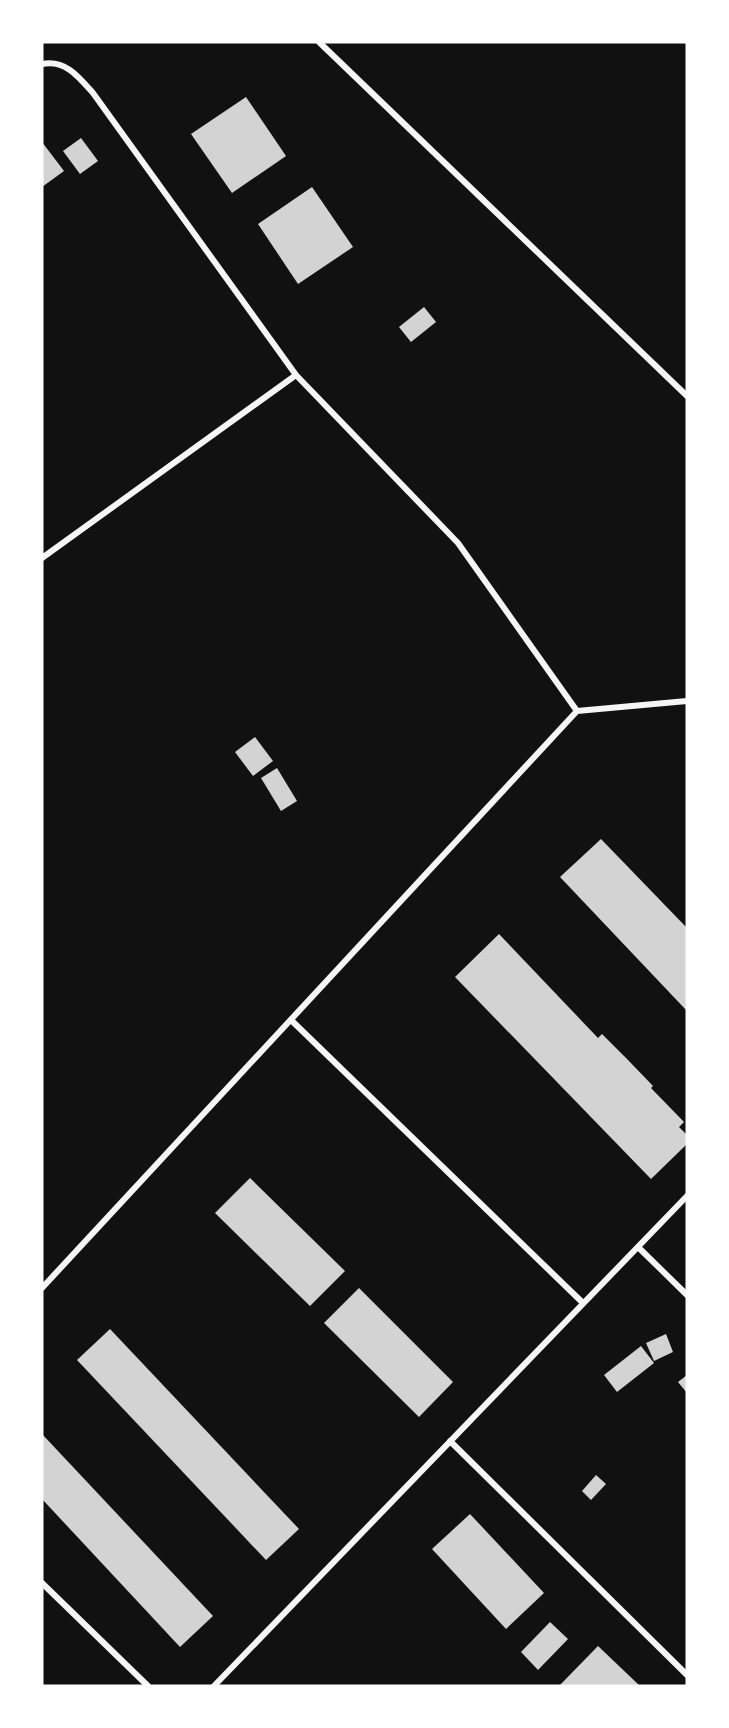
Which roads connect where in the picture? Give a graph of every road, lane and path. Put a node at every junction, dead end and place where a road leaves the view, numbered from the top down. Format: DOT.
graph roads {
  1 [pos="320,42"];
  2 [pos="42,64"];
  3 [pos="296,375"];
  4 [pos="687,396"];
  5 [pos="42,558"];
  6 [pos="687,701"];
  7 [pos="577,711"];
  8 [pos="291,1020"];
  9 [pos="687,1196"];
  10 [pos="638,1247"];
  11 [pos="42,1288"];
  12 [pos="687,1295"];
  13 [pos="583,1304"];
  14 [pos="450,1441"];
  15 [pos="42,1583"];
  16 [pos="687,1675"];
  17 [pos="148,1686"];
  18 [pos="214,1686"];
  1 -- 4 [label="street"];
  2 -- 3 [label="street"];
  3 -- 5 [label="street"];
  3 -- 7 [label="street"];
  6 -- 7 [label="street"];
  7 -- 8 [label="street"];
  8 -- 11 [label="street"];
  8 -- 13 [label="street"];
  9 -- 10 [label="street"];
  10 -- 12 [label="street"];
  10 -- 13 [label="street"];
  13 -- 14 [label="street"];
  14 -- 16 [label="street"];
  14 -- 18 [label="street"];
  15 -- 17 [label="street"];
}
